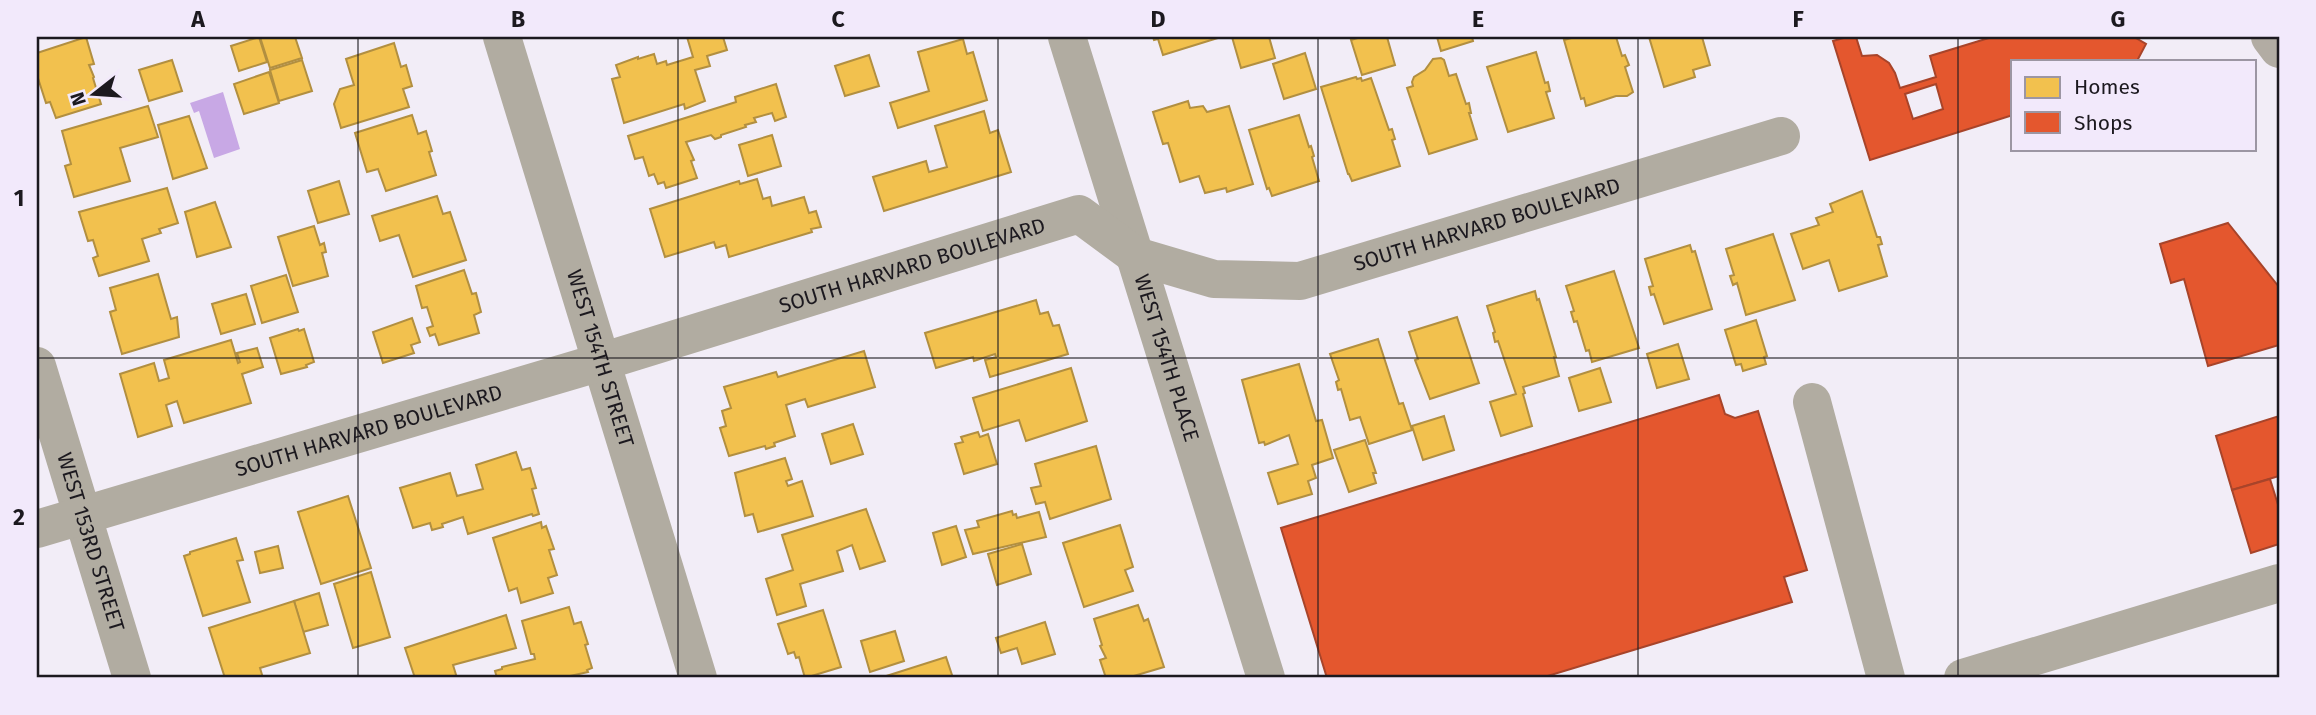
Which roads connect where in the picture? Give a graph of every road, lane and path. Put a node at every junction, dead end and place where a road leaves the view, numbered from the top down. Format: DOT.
graph roads {
  1 [pos="502,37"];
  2 [pos="1067,37"];
  3 [pos="2270,37"];
  4 [pos="2279,49"];
  5 [pos="1781,136"];
  6 [pos="1136,256"];
  7 [pos="601,362"];
  8 [pos="37,366"];
  9 [pos="1812,402"];
  10 [pos="82,515"];
  11 [pos="37,529"];
  12 [pos="2279,583"];
  13 [pos="132,678"];
  14 [pos="698,678"];
  15 [pos="1266,678"];
  16 [pos="1886,678"];
  17 [pos="1963,678"];
  1 -- 7 [label="street, WEST 154TH STREET"];
  2 -- 6 [label="street, WEST 154TH PLACE"];
  3 -- 4 [label="main road"];
  5 -- 6 [label="street, SOUTH HARVARD BOULEVARD"];
  6 -- 7 [label="street, SOUTH HARVARD BOULEVARD"];
  6 -- 15 [label="street, WEST 154TH PLACE"];
  7 -- 10 [label="street, SOUTH HARVARD BOULEVARD"];
  7 -- 14 [label="street, WEST 154TH STREET"];
  8 -- 10 [label="street, WEST 153RD STREET"];
  9 -- 16 [label="street"];
  10 -- 11 [label="street, SOUTH HARVARD BOULEVARD"];
  10 -- 13 [label="street, WEST 153RD STREET"];
  12 -- 17 [label="street"];
}
